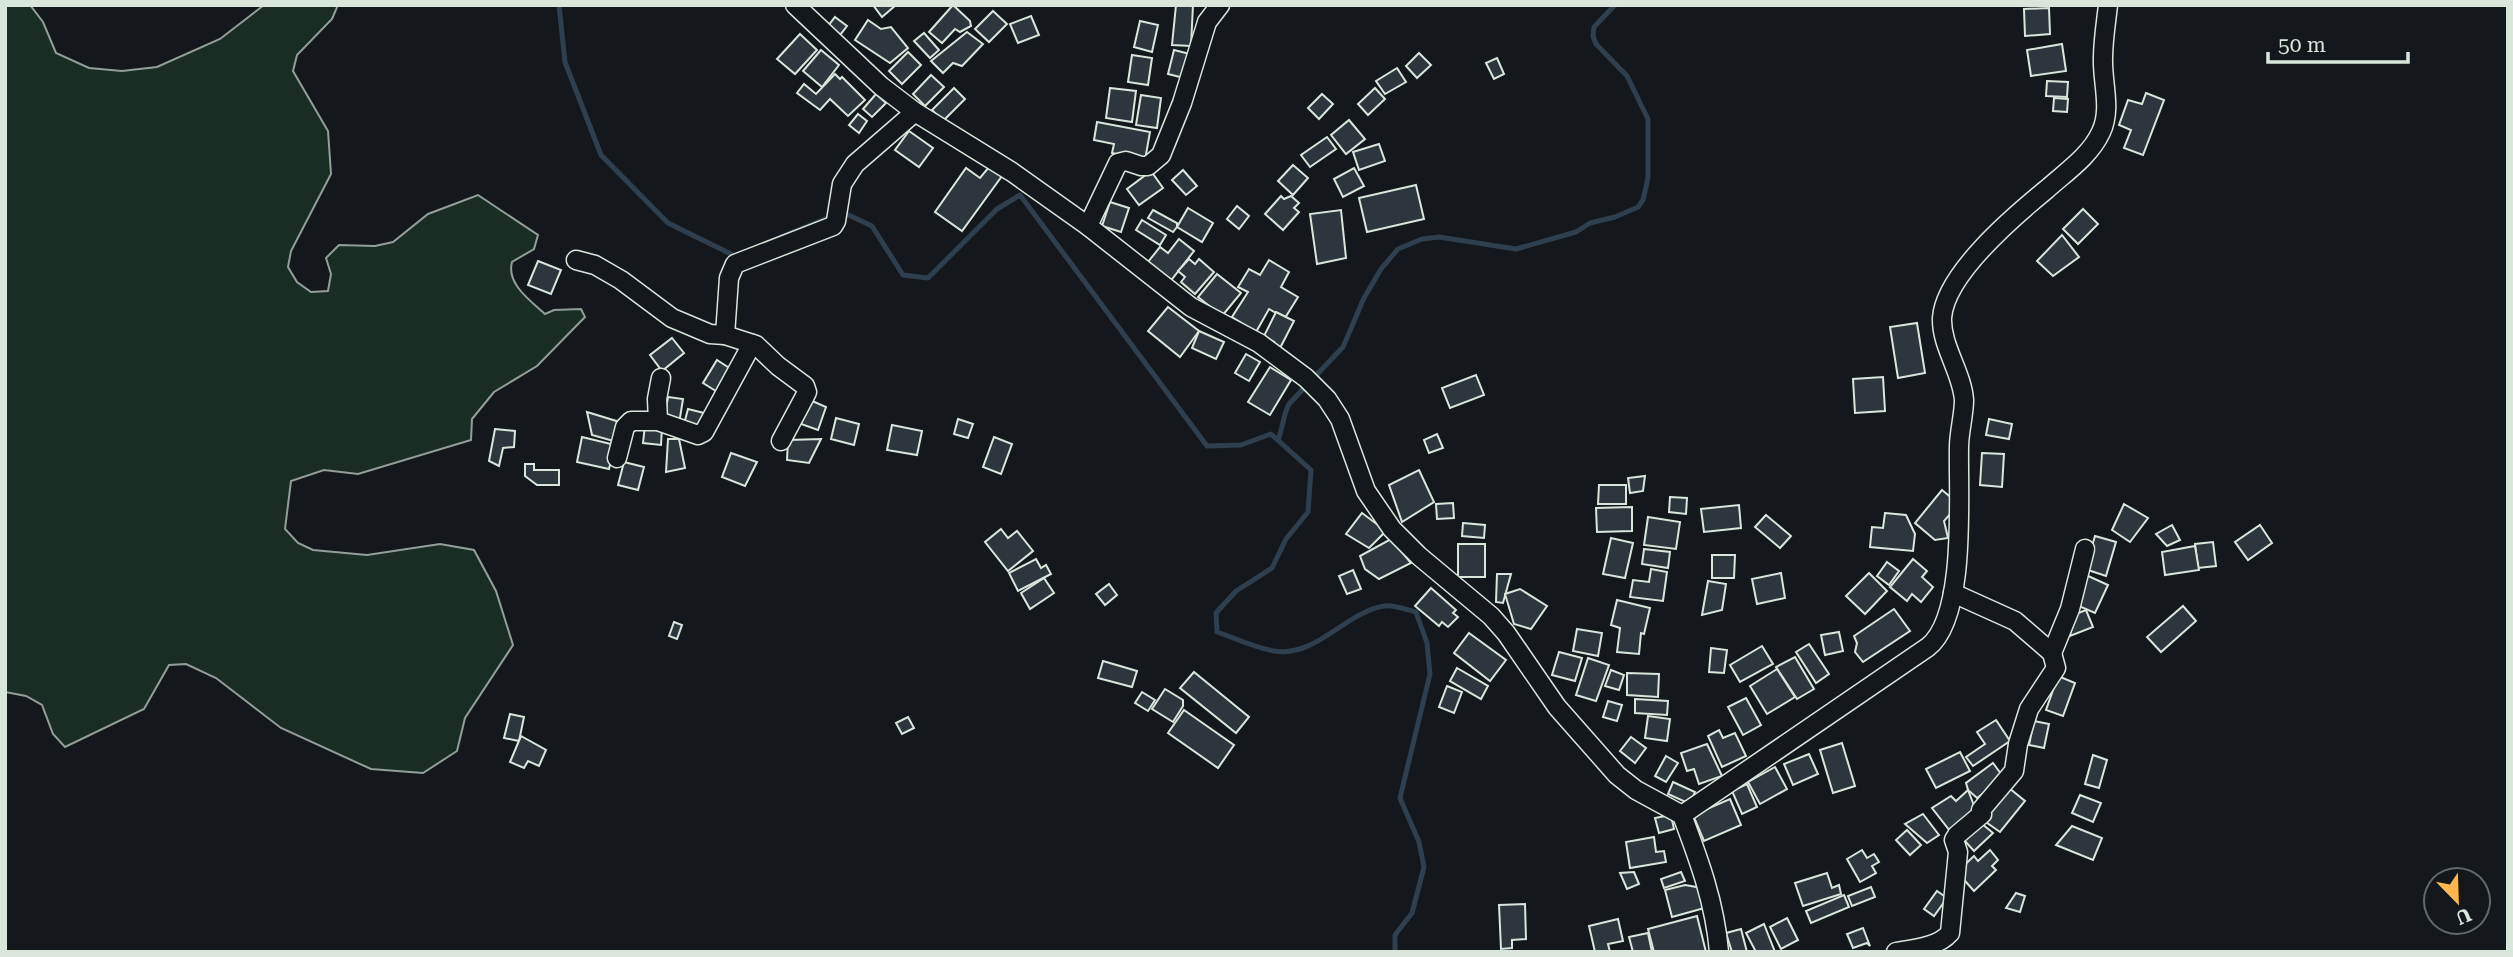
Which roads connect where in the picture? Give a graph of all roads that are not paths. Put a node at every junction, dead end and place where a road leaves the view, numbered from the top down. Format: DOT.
graph roads {
  1 [pos="795,5"];
  2 [pos="1220,5"];
  3 [pos="2108,5"];
  4 [pos="915,112"];
  5 [pos="1088,226"];
  6 [pos="576,260"];
  7 [pos="725,335"];
  8 [pos="752,344"];
  9 [pos="661,378"];
  10 [pos="658,421"];
  11 [pos="781,440"];
  12 [pos="617,458"];
  13 [pos="2085,549"];
  14 [pos="1953,593"];
  15 [pos="2052,653"];
  16 [pos="1682,815"];
  17 [pos="1718,952"];
  18 [pos="1896,952"];
  1 -- 4 [label="street"];
  2 -- 5 [label="street"];
  3 -- 14 [label="street"];
  4 -- 5 [label="street"];
  4 -- 7 [label="street"];
  5 -- 16 [label="street"];
  6 -- 7 [label="street"];
  7 -- 8 [label="street"];
  8 -- 10 [label="street"];
  8 -- 11 [label="street"];
  9 -- 10 [label="street"];
  10 -- 12 [label="street"];
  13 -- 15 [label="street"];
  14 -- 15 [label="street"];
  14 -- 16 [label="street"];
  15 -- 18 [label="street"];
  16 -- 17 [label="street"];
}
